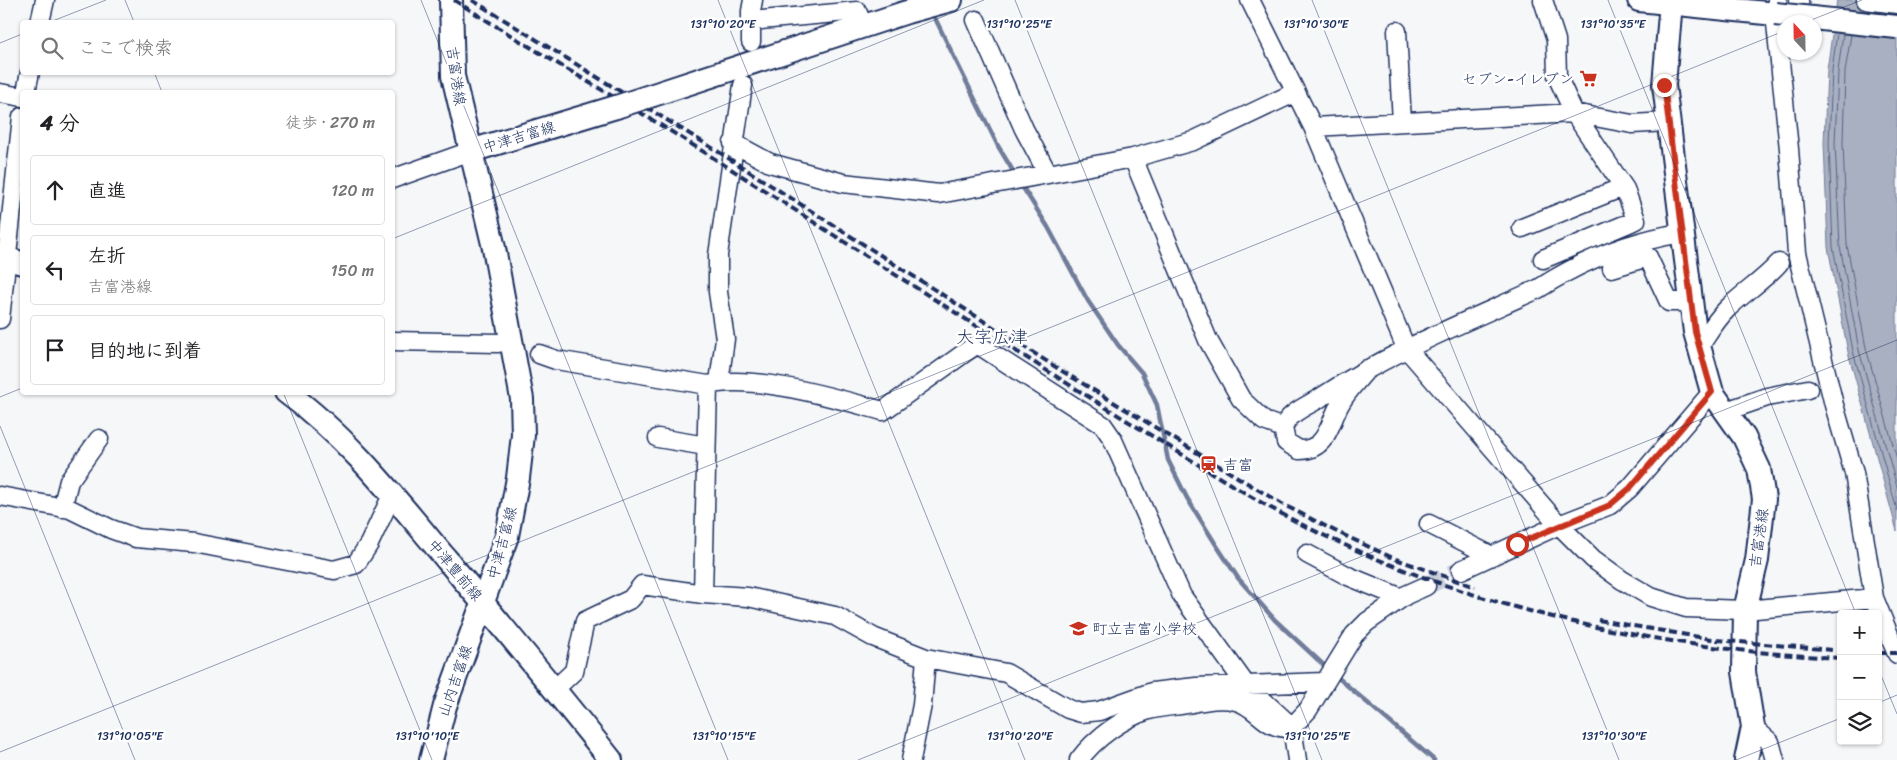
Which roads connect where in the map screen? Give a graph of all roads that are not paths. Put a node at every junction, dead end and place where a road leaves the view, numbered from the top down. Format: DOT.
graph roads {
  1 [pos="45,0"];
  2 [pos="753,0"];
  3 [pos="951,0"];
  4 [pos="1250,0"];
  5 [pos="1543,0"];
  6 [pos="1639,0"];
  7 [pos="1799,0"];
  8 [pos="1866,0"];
  9 [pos="1670,1"];
  10 [pos="1897,4"];
  11 [pos="905,6"];
  12 [pos="450,7"];
  13 [pos="1776,7"];
  14 [pos="1800,15"];
  15 [pos="40,20"];
  16 [pos="976,20"];
  17 [pos="751,21"];
  18 [pos="864,27"];
  19 [pos="1897,27"];
  20 [pos="1397,31"];
  21 [pos="751,42"];
  22 [pos="29,75"];
  23 [pos="743,85"];
  24 [pos="26,90"];
  25 [pos="1296,92"];
  26 [pos="0,93"];
  27 [pos="20,97"];
  28 [pos="1574,113"];
  29 [pos="1402,122"];
  30 [pos="1668,122"];
  31 [pos="1313,127"];
  32 [pos="733,143"];
  33 [pos="20,148"];
  34 [pos="471,151"];
  35 [pos="1133,158"];
  36 [pos="1048,174"];
  37 [pos="395,178"];
  38 [pos="1624,187"];
  39 [pos="1522,228"];
  40 [pos="1682,233"];
  41 [pos="13,257"];
  42 [pos="1543,259"];
  43 [pos="1779,263"];
  44 [pos="1612,268"];
  45 [pos="1691,302"];
  46 [pos="0,319"];
  47 [pos="395,341"];
  48 [pos="498,343"];
  49 [pos="1699,347"];
  50 [pos="1406,348"];
  51 [pos="539,354"];
  52 [pos="1367,369"];
  53 [pos="713,384"];
  54 [pos="1808,389"];
  55 [pos="1712,392"];
  56 [pos="289,395"];
  57 [pos="1726,411"];
  58 [pos="1282,428"];
  59 [pos="658,438"];
  60 [pos="99,439"];
  61 [pos="706,446"];
  62 [pos="392,495"];
  63 [pos="0,496"];
  64 [pos="62,508"];
  65 [pos="1429,524"];
  66 [pos="1559,525"];
  67 [pos="1308,554"];
  68 [pos="1492,556"];
  69 [pos="1461,570"];
  70 [pos="1426,586"];
  71 [pos="703,594"];
  72 [pos="1402,598"];
  73 [pos="1874,598"];
  74 [pos="484,604"];
  75 [pos="1745,610"];
  76 [pos="1897,654"];
  77 [pos="926,658"];
  78 [pos="1324,682"];
  79 [pos="1246,685"];
  80 [pos="555,689"];
  81 [pos="1292,727"];
  82 [pos="1753,727"];
  83 [pos="431,760"];
  84 [pos="611,760"];
  85 [pos="911,760"];
  86 [pos="1079,760"];
  87 [pos="1297,760"];
  88 [pos="1746,760"];
  89 [pos="1776,760"];
  1 -- 15 [label="street"];
  2 -- 17 [label="street"];
  3 -- 11 [label="main road, 中津吉富線"];
  4 -- 25 [label="street"];
  5 -- 28 [label="street"];
  6 -- 9 [label="main road"];
  7 -- 14 [label="street"];
  8 -- 10 [label="street"];
  9 -- 13 [label="main road"];
  9 -- 30 [label="main road, 吉富港線"];
  11 -- 18 [label="main road, 中津吉富線"];
  12 -- 34 [label="main road, 吉富港線"];
  13 -- 19 [label="main road, bridge"];
  13 -- 73 [label="street"];
  16 -- 36 [label="street"];
  17 -- 18 [label="street"];
  17 -- 21 [label="street"];
  18 -- 34 [label="main road, 中津吉富線, bridge"];
  20 -- 29 [label="street"];
  22 -- 24 [label="street"];
  23 -- 32 [label="street"];
  25 -- 31 [label="street"];
  25 -- 35 [label="street"];
  26 -- 27 [label="street"];
  28 -- 29 [label="street"];
  28 -- 30 [label="street"];
  28 -- 38 [label="street"];
  29 -- 31 [label="street"];
  30 -- 40 [label="main road, 吉富港線"];
  31 -- 50 [label="street"];
  32 -- 36 [label="street"];
  32 -- 53 [label="street"];
  33 -- 41 [label="street"];
  34 -- 37 [label="street"];
  34 -- 74 [label="main road, 中津吉富線"];
  35 -- 36 [label="street"];
  35 -- 58 [label="street"];
  38 -- 39 [label="street"];
  38 -- 42 [label="street"];
  40 -- 45 [label="main road, 吉富港線"];
  40 -- 50 [label="street"];
  41 -- 46 [label="street"];
  43 -- 49 [label="street"];
  44 -- 45 [label="street"];
  45 -- 49 [label="main road, 吉富港線"];
  47 -- 48 [label="street"];
  49 -- 55 [label="main road, 吉富港線"];
  50 -- 52 [label="street"];
  50 -- 66 [label="street"];
  51 -- 53 [label="street"];
  52 -- 58 [label="street"];
  52 -- 58 [label="street"];
  53 -- 61 [label="street"];
  53 -- 79 [label="street"];
  54 -- 57 [label="street"];
  55 -- 57 [label="main road, 吉富港線"];
  55 -- 66 [label="street"];
  56 -- 62 [label="main road, 中津豊前線"];
  57 -- 75 [label="main road, 吉富港線"];
  59 -- 61 [label="street"];
  60 -- 64 [label="street"];
  61 -- 71 [label="street"];
  62 -- 64 [label="street"];
  62 -- 74 [label="main road, 中津豊前線"];
  63 -- 64 [label="street"];
  65 -- 68 [label="street"];
  66 -- 68 [label="street"];
  66 -- 75 [label="street"];
  67 -- 72 [label="street"];
  68 -- 69 [label="street"];
  70 -- 72 [label="street"];
  71 -- 77 [label="street"];
  71 -- 80 [label="street"];
  72 -- 78 [label="street"];
  73 -- 75 [label="street"];
  73 -- 76 [label="street"];
  74 -- 80 [label="main road, 中津豊前線"];
  74 -- 83 [label="main road, 山内吉富線"];
  75 -- 82 [label="main road, 吉富港線"];
  77 -- 79 [label="street"];
  77 -- 85 [label="street"];
  78 -- 79 [label="street"];
  78 -- 81 [label="street"];
  79 -- 81 [label="street"];
  80 -- 84 [label="main road, 中津豊前線"];
  81 -- 86 [label="street"];
  81 -- 87 [label="street"];
  82 -- 88 [label="main road, 吉富港線"];
  82 -- 89 [label="street"];
}
